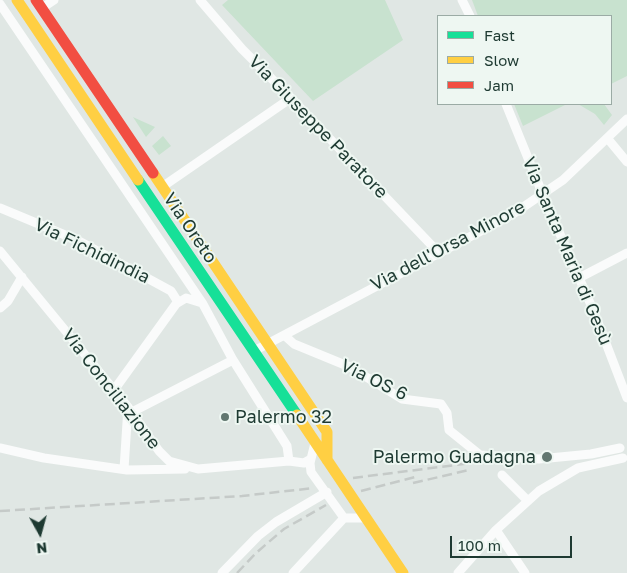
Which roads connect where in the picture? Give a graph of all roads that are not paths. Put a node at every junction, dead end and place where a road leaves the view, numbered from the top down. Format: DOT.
graph roads {
  1 [pos="17,0"];
  2 [pos="54,0"];
  3 [pos="462,0"];
  4 [pos="203,1"];
  5 [pos="0,4"];
  6 [pos="39,4"];
  7 [pos="470,15"];
  8 [pos="291,98"];
  9 [pos="506,105"];
  10 [pos="627,119"];
  11 [pos="608,139"];
  12 [pos="627,162"];
  13 [pos="162,187"];
  14 [pos="542,195"];
  15 [pos="0,208"];
  16 [pos="0,251"];
  17 [pos="438,252"];
  18 [pos="627,254"];
  19 [pos="22,277"];
  20 [pos="579,278"];
  21 [pos="178,302"];
  22 [pos="203,304"];
  23 [pos="0,308"];
  24 [pos="284,335"];
  25 [pos="268,344"];
  26 [pos="254,351"];
  27 [pos="233,360"];
  28 [pos="114,390"];
  29 [pos="627,398"];
  30 [pos="130,410"];
  31 [pos="627,440"];
  32 [pos="315,443"];
  33 [pos="0,448"];
  34 [pos="620,448"];
  35 [pos="625,459"];
  36 [pos="311,460"];
  37 [pos="327,460"];
  38 [pos="289,461"];
  39 [pos="198,469"];
  40 [pos="124,470"];
  41 [pos="502,475"];
  42 [pos="326,492"];
  43 [pos="528,501"];
  44 [pos="344,518"];
  45 [pos="366,518"];
  46 [pos="496,530"];
  47 [pos="222,573"];
  48 [pos="293,573"];
  49 [pos="402,573"];
  50 [pos="458,573"];
  51 [pos="525,573"];
  1 -- 26 [label="street, Via Oreto"];
  2 -- 6 [label="street"];
  3 -- 7 [label="street"];
  4 -- 8 [label="street, Via Giuseppe Paratore"];
  5 -- 22 [label="street, Via Oreto"];
  6 -- 13 [label="street, Via Oreto"];
  8 -- 13 [label="street"];
  8 -- 17 [label="street, Via Giuseppe Paratore"];
  9 -- 14 [label="street, Via Santa Maria di Gesù"];
  10 -- 11 [label="street, Via dell'Orsa Minore"];
  11 -- 12 [label="street"];
  11 -- 14 [label="street, Via dell'Orsa Minore"];
  13 -- 25 [label="street, Via Oreto"];
  14 -- 17 [label="street, Via dell'Orsa Minore"];
  14 -- 20 [label="street, Via Santa Maria di Gesù"];
  15 -- 21 [label="street, Via Fichidindia"];
  16 -- 19 [label="street, Via Conciliazione"];
  17 -- 24 [label="street, Via dell'Orsa Minore"];
  18 -- 20 [label="street"];
  19 -- 23 [label="street"];
  19 -- 28 [label="street, Via Conciliazione"];
  20 -- 29 [label="street, Via Santa Maria di Gesù"];
  21 -- 22 [label="street"];
  21 -- 28 [label="street"];
  22 -- 27 [label="street, Via Oreto"];
  24 -- 25 [label="street, Via dell'Orsa Minore"];
  24 -- 34 [label="street, Via OS 6"];
  25 -- 26 [label="street, Via dell'Orsa Minore"];
  25 -- 37 [label="street, Via Oreto"];
  26 -- 32 [label="street, Via Oreto"];
  27 -- 30 [label="street"];
  27 -- 38 [label="street, Via Oreto"];
  28 -- 30 [label="street, Via Conciliazione"];
  30 -- 39 [label="street, Via Conciliazione"];
  30 -- 40 [label="street"];
  31 -- 34 [label="street"];
  32 -- 36 [label="street"];
  32 -- 37 [label="street, Via Oreto"];
  33 -- 40 [label="street"];
  34 -- 35 [label="street"];
  35 -- 43 [label="street"];
  36 -- 38 [label="street, Via Conciliazione"];
  36 -- 42 [label="street"];
  37 -- 45 [label="street, Via Oreto"];
  38 -- 39 [label="street, Via Conciliazione"];
  39 -- 40 [label="street"];
  41 -- 43 [label="street"];
  42 -- 44 [label="street"];
  42 -- 47 [label="street"];
  43 -- 46 [label="street"];
  44 -- 45 [label="street"];
  44 -- 48 [label="street"];
  45 -- 49 [label="street, Via Oreto"];
  46 -- 50 [label="street"];
  46 -- 51 [label="street"];
}
